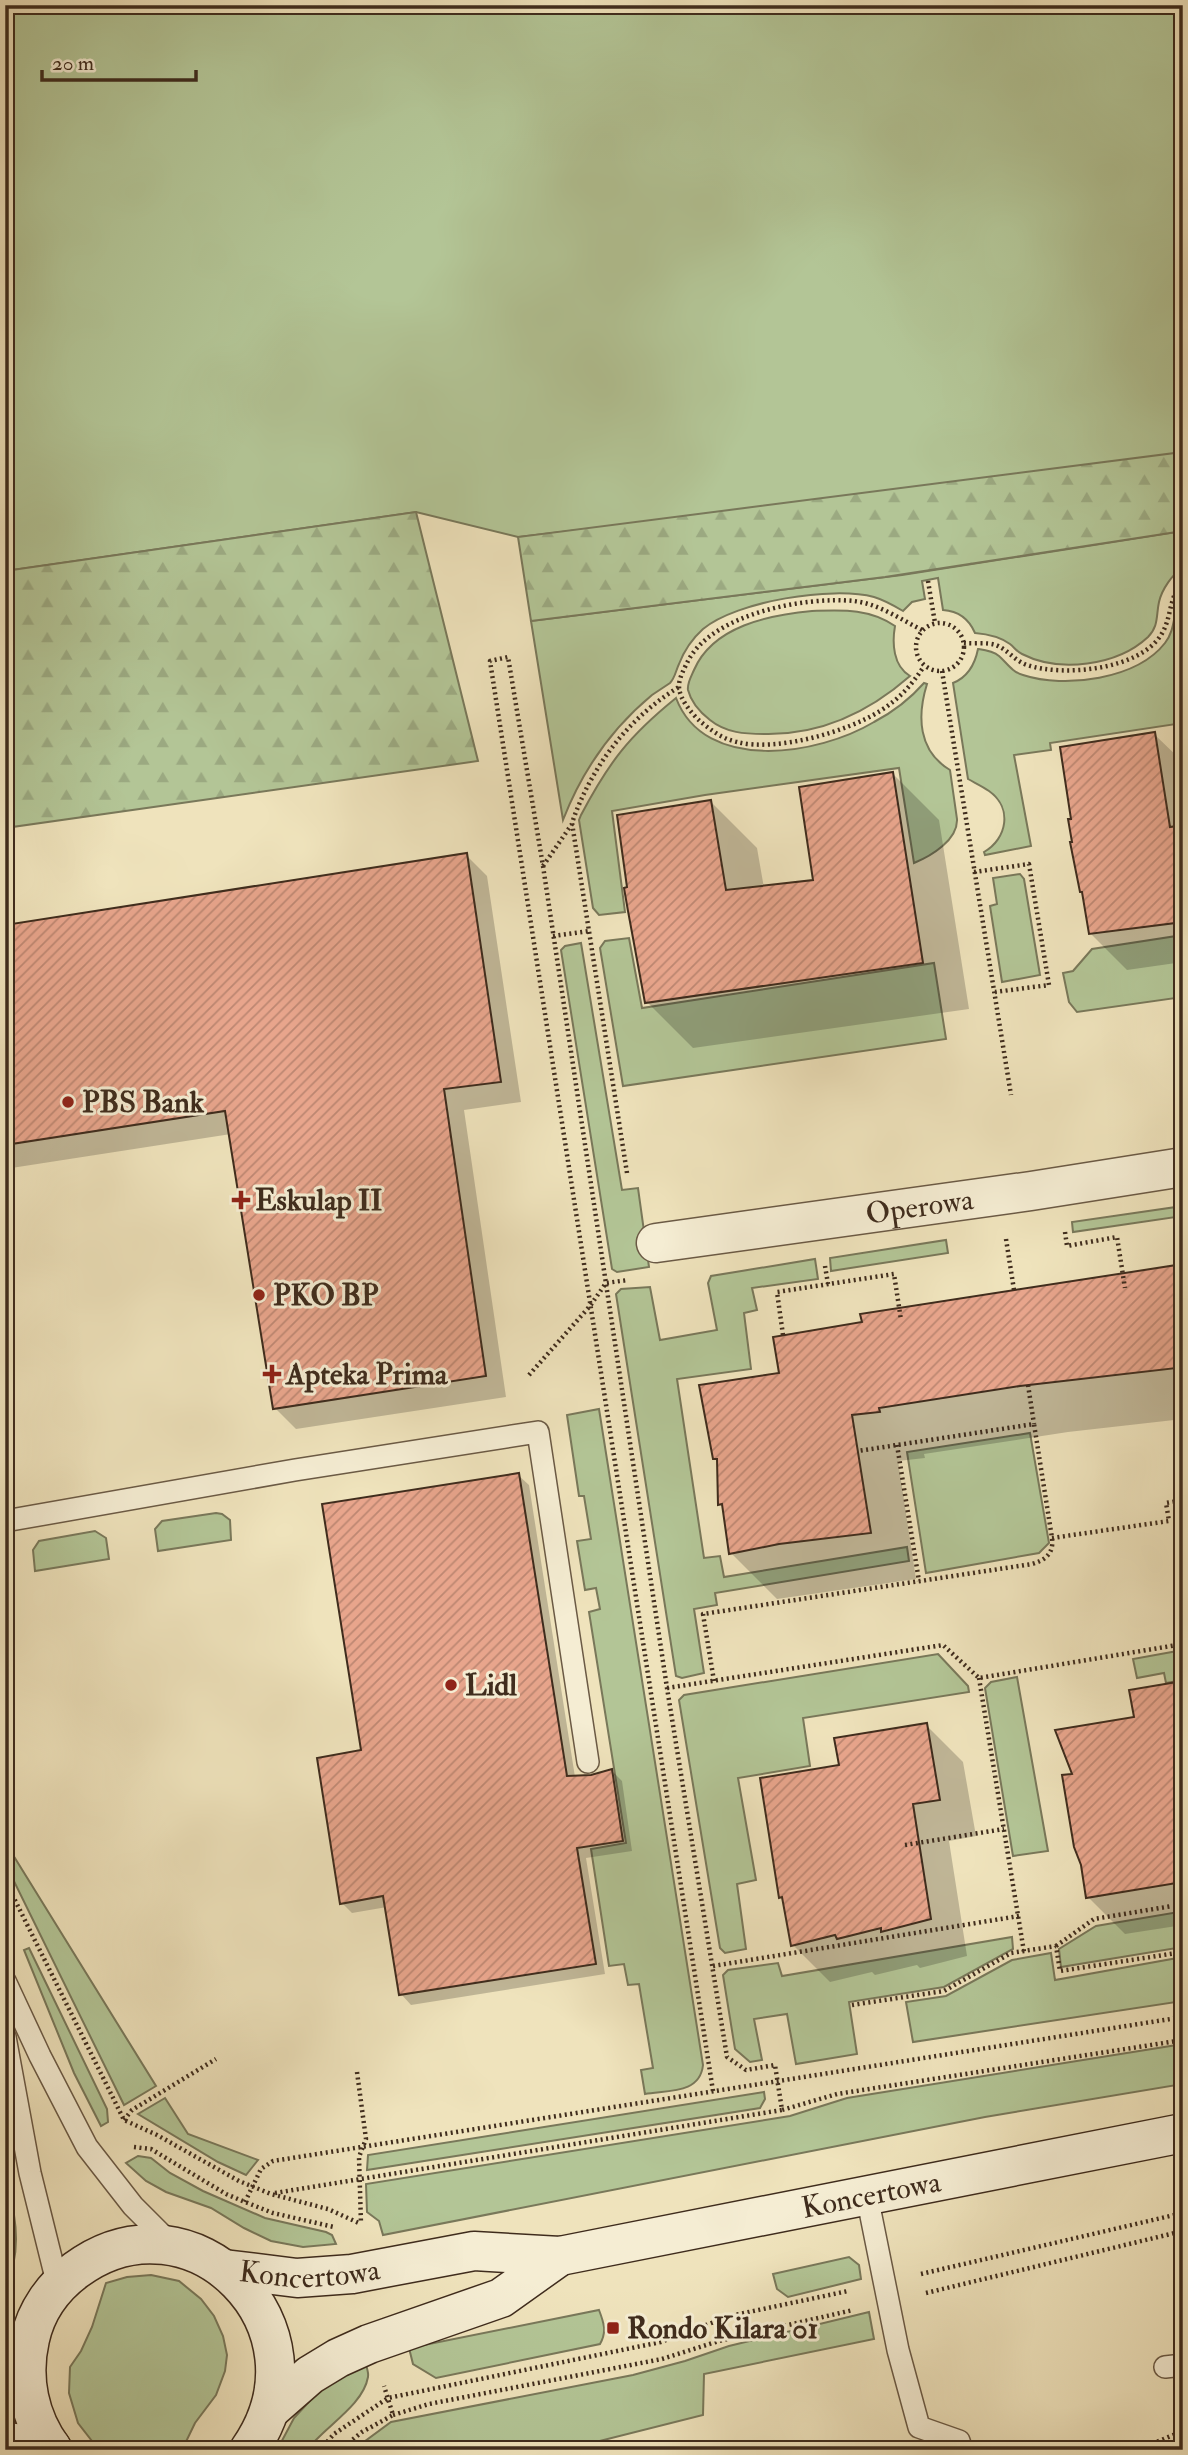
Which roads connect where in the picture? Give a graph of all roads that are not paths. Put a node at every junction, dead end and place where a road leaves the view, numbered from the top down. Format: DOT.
graph roads {
  1 [pos="1183,1167"];
  2 [pos="656,1242"];
  3 [pos="5,1521"];
  4 [pos="588,1762"];
  5 [pos="5,1981"];
  6 [pos="5,2037"];
  7 [pos="1183,2133"];
  8 [pos="867,2196"];
  9 [pos="174,2247"];
  10 [pos="560,2256"];
  11 [pos="224,2269"];
  12 [pos="58,2286"];
  13 [pos="18,2339"];
  14 [pos="270,2410"];
  15 [pos="5,2442"];
  16 [pos="52,2449"];
  17 [pos="248,2450"];
  18 [pos="962,2450"];
  1 -- 2 [label="street, Operowa"];
  3 -- 4 [label="lane"];
  5 -- 9 [label="lane"];
  6 -- 12 [label="lane"];
  7 -- 8 [label="street, Koncertowa"];
  8 -- 10 [label="street, Koncertowa"];
  8 -- 18 [label="lane"];
  9 -- 11 [label="street"];
  9 -- 12 [label="street"];
  10 -- 11 [label="street, Koncertowa"];
  10 -- 14 [label="street, Koncertowa"];
  11 -- 14 [label="street"];
  12 -- 13 [label="street"];
  13 -- 16 [label="street"];
  14 -- 17 [label="street"];
  15 -- 16 [label="street"];
}
